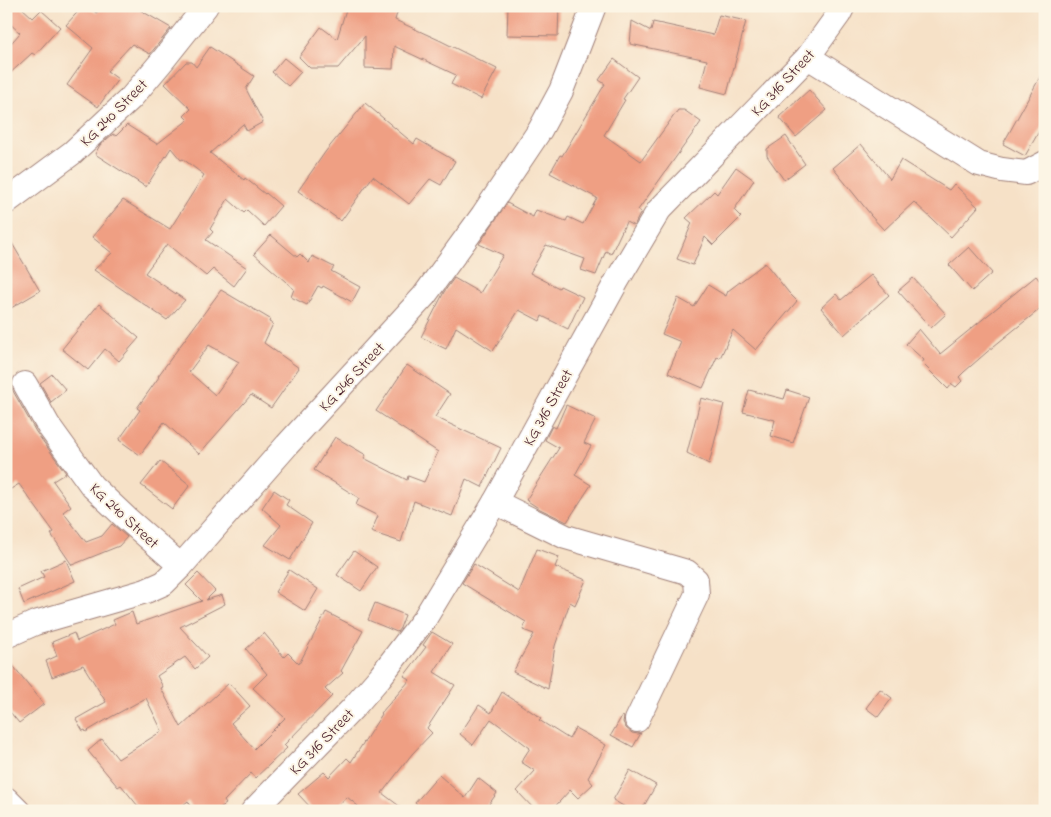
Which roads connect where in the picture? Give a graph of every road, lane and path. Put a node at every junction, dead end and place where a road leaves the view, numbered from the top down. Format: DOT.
graph roads {
  1 [pos="206,6"];
  2 [pos="594,6"];
  3 [pos="843,6"];
  4 [pos="808,57"];
  5 [pos="1045,163"];
  6 [pos="6,202"];
  7 [pos="24,384"];
  8 [pos="495,502"];
  9 [pos="182,566"];
  10 [pos="6,636"];
  11 [pos="636,720"];
  12 [pos="6,799"];
  13 [pos="256,810"];
  14 [pos="18,811"];
  1 -- 6 [label="street, KG 240 Street"];
  2 -- 9 [label="street, KG 246 Street"];
  3 -- 4 [label="street, KG 316 Street"];
  4 -- 5 [label="street"];
  4 -- 8 [label="street, KG 316 Street"];
  7 -- 9 [label="street, KG 240 Street"];
  8 -- 11 [label="street"];
  8 -- 13 [label="street, KG 316 Street"];
  9 -- 10 [label="street, KG 246 Street"];
  12 -- 14 [label="street"];
}
